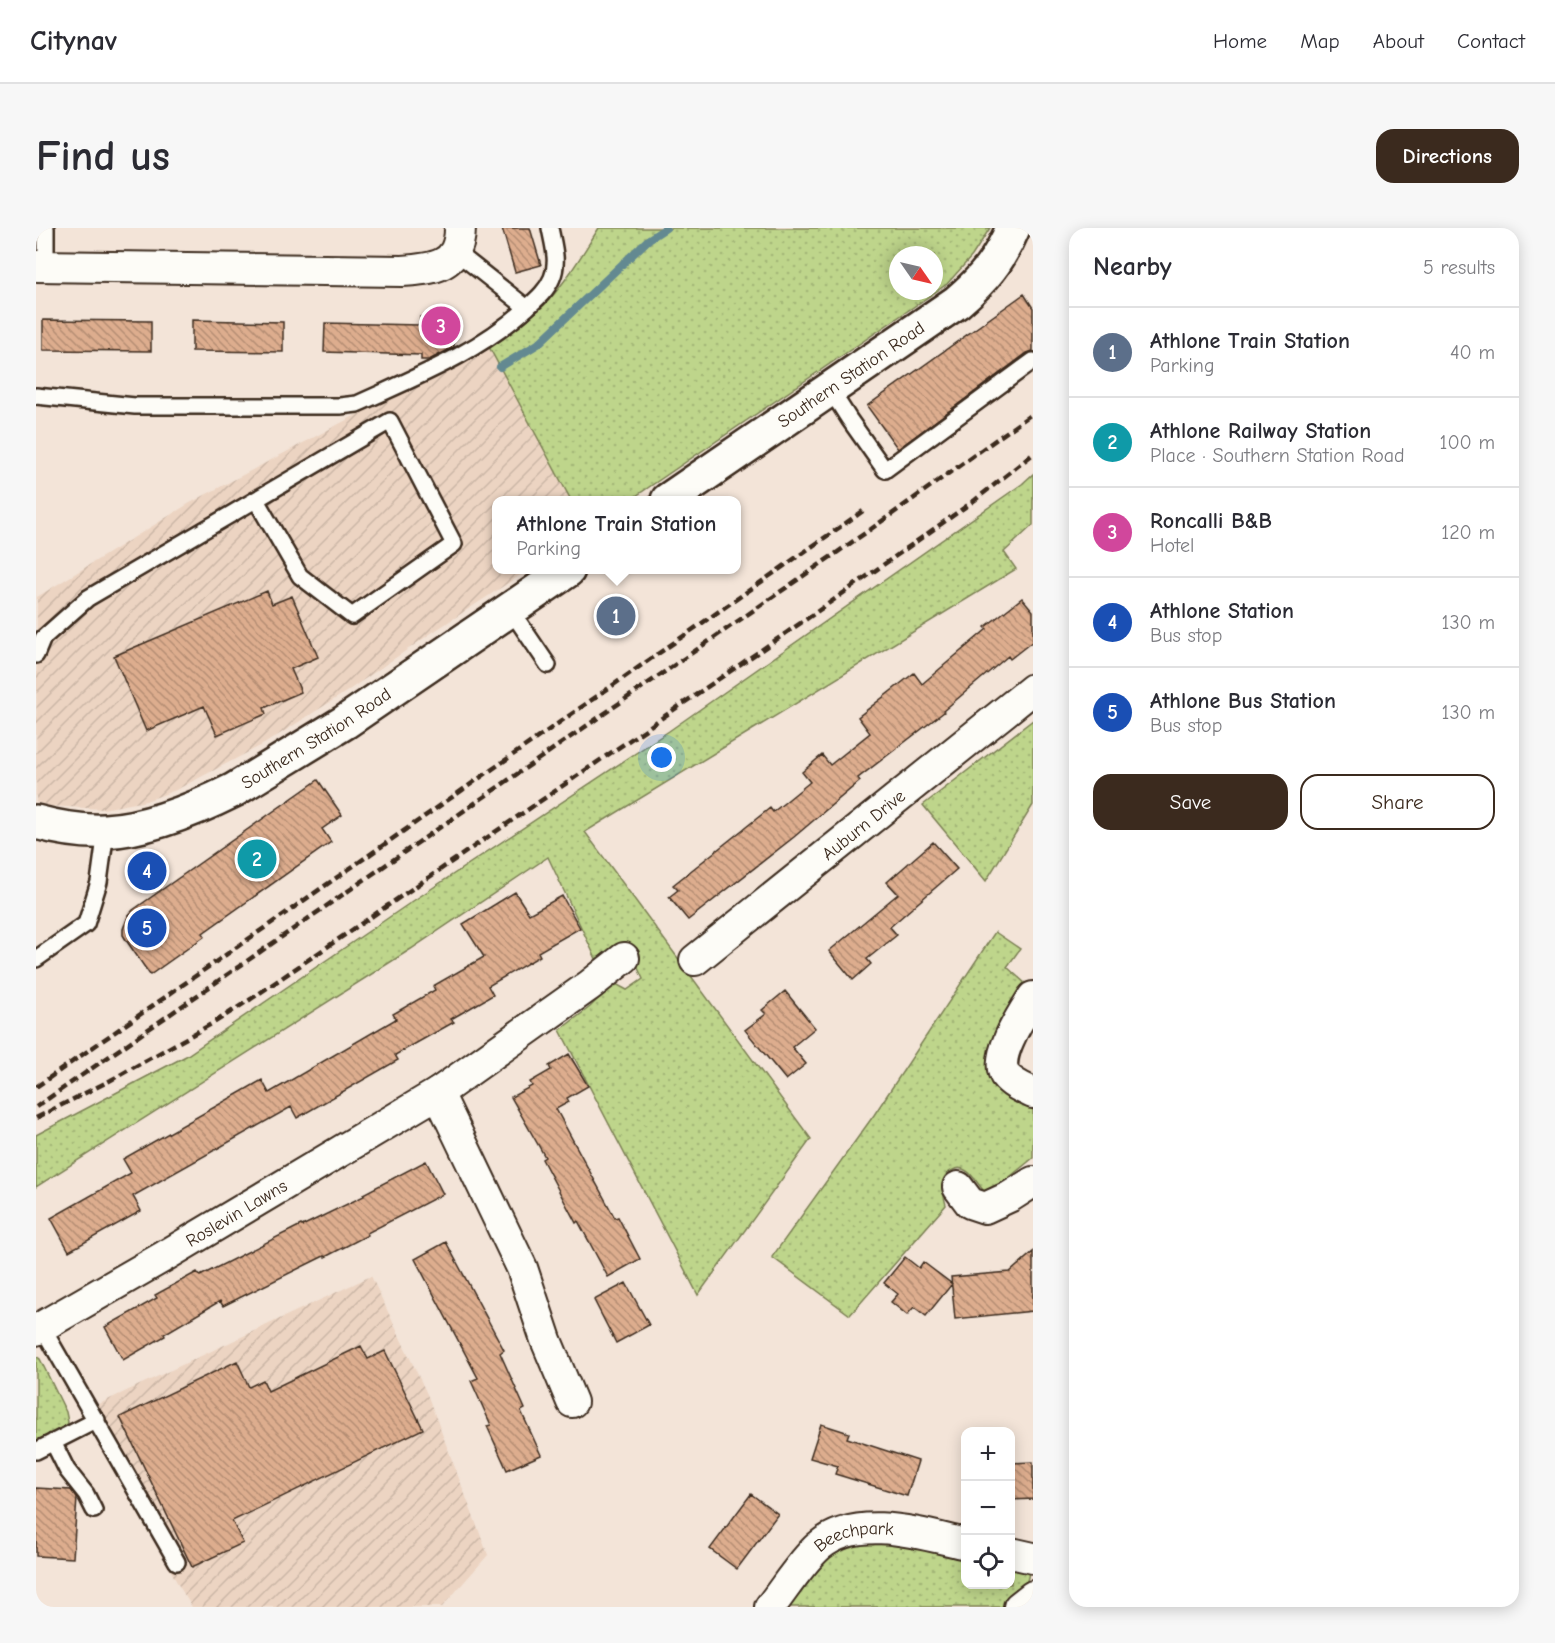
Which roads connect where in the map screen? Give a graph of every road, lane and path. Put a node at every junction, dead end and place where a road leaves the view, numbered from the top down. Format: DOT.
graph roads {
  1 [pos="46,228"];
  2 [pos="550,228"];
  3 [pos="1013,228"];
  4 [pos="458,239"];
  5 [pos="41,266"];
  6 [pos="527,308"];
  7 [pos="1033,361"];
  8 [pos="830,389"];
  9 [pos="36,396"];
  10 [pos="675,496"];
  11 [pos="256,500"];
  12 [pos="562,574"];
  13 [pos="510,609"];
  14 [pos="36,655"];
  15 [pos="548,665"];
  16 [pos="1033,689"];
  17 [pos="36,822"];
  18 [pos="106,831"];
  19 [pos="624,958"];
  20 [pos="36,959"];
  21 [pos="695,960"];
  22 [pos="1033,997"];
  23 [pos="438,1093"];
  24 [pos="1033,1093"];
  25 [pos="1033,1182"];
  26 [pos="958,1187"];
  27 [pos="39,1329"];
  28 [pos="572,1402"];
  29 [pos="97,1420"];
  30 [pos="52,1442"];
  31 [pos="36,1450"];
  32 [pos="94,1510"];
  33 [pos="961,1543"];
  34 [pos="1015,1554"];
  35 [pos="1033,1558"];
  36 [pos="177,1562"];
  37 [pos="1033,1596"];
  38 [pos="770,1607"];
  39 [pos="1019,1607"];
  1 -- 5 [label="lane"];
  2 -- 6 [label="lane"];
  3 -- 8 [label="street, Southern Station Road"];
  4 -- 5 [label="street"];
  4 -- 6 [label="lane"];
  6 -- 9 [label="lane"];
  7 -- 8 [label="lane"];
  8 -- 10 [label="street, Southern Station Road"];
  11 -- 11 [label="lane"];
  11 -- 14 [label="lane"];
  12 -- 13 [label="street, Southern Station Road"];
  13 -- 15 [label="lane"];
  13 -- 18 [label="street, Southern Station Road"];
  16 -- 21 [label="street, Auburn Drive"];
  17 -- 18 [label="street, Southern Station Road"];
  18 -- 20 [label="lane"];
  19 -- 23 [label="street, Roslevin Lawns"];
  22 -- 24 [label="street"];
  23 -- 27 [label="street, Roslevin Lawns"];
  23 -- 28 [label="street"];
  25 -- 26 [label="street"];
  27 -- 29 [label="lane"];
  29 -- 30 [label="lane"];
  29 -- 36 [label="lane"];
  30 -- 31 [label="lane"];
  30 -- 32 [label="lane"];
  33 -- 38 [label="street, Beechpark"];
  34 -- 35 [label="street"];
  37 -- 39 [label="street"];
}
